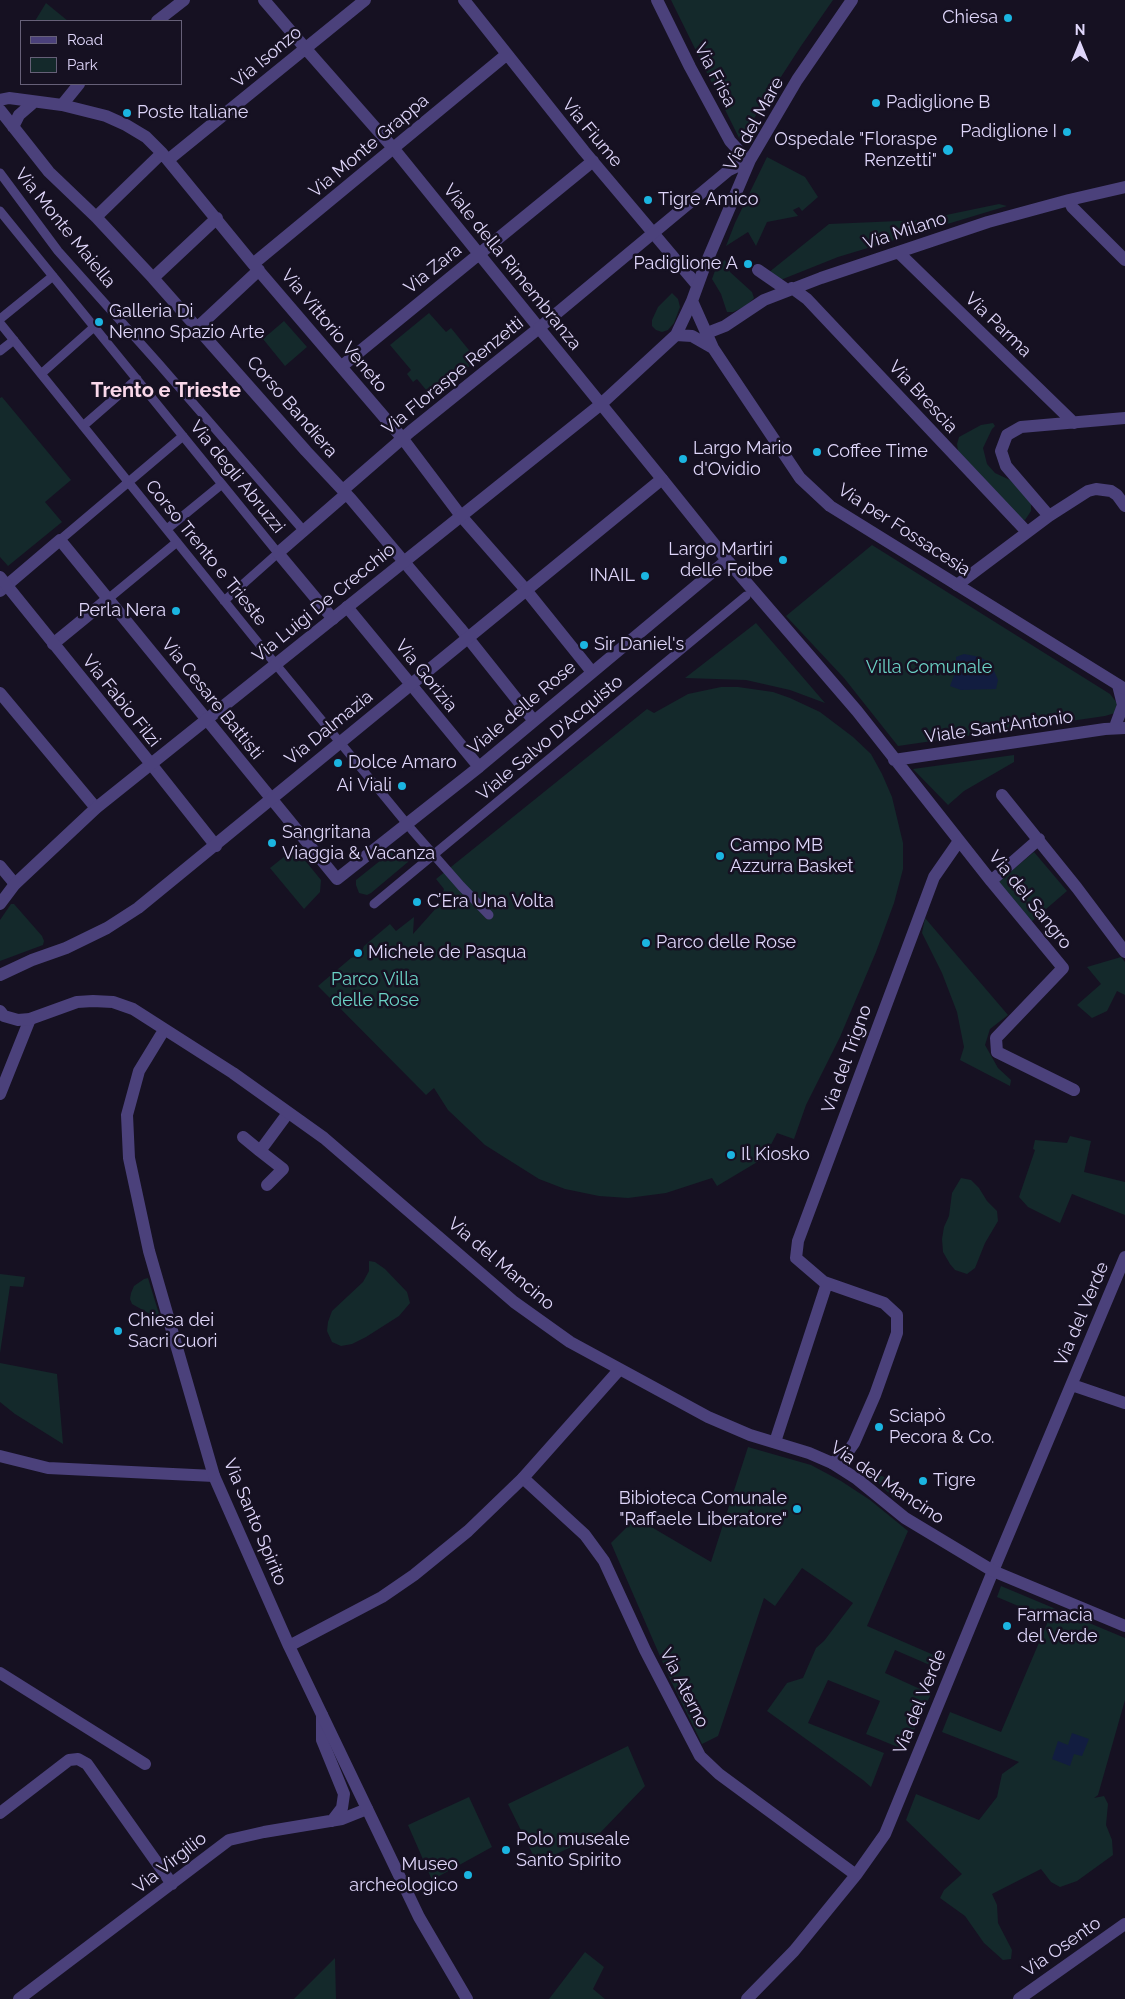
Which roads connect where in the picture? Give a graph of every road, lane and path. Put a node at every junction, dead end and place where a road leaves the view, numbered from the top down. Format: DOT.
graph roads {
  1 [pos="184,0"];
  2 [pos="264,0"];
  3 [pos="364,0"];
  4 [pos="464,0"];
  5 [pos="658,0"];
  6 [pos="852,0"];
  7 [pos="158,20"];
  8 [pos="306,50"];
  9 [pos="506,55"];
  10 [pos="78,85"];
  11 [pos="0,100"];
  12 [pos="34,102"];
  13 [pos="62,105"];
  14 [pos="0,110"];
  15 [pos="13,127"];
  16 [pos="394,149"];
  17 [pos="165,156"];
  18 [pos="750,160"];
  19 [pos="593,161"];
  20 [pos="0,173"];
  21 [pos="1125,187"];
  22 [pos="1069,200"];
  23 [pos="0,211"];
  24 [pos="96,217"];
  25 [pos="217,218"];
  26 [pos="4,222"];
  27 [pos="653,233"];
  28 [pos="898,252"];
  29 [pos="479,254"];
  30 [pos="1125,260"];
  31 [pos="256,267"];
  32 [pos="758,270"];
  33 [pos="53,276"];
  34 [pos="153,278"];
  35 [pos="697,285"];
  36 [pos="790,289"];
  37 [pos="692,301"];
  38 [pos="0,319"];
  39 [pos="0,323"];
  40 [pos="94,327"];
  41 [pos="198,327"];
  42 [pos="539,328"];
  43 [pos="706,334"];
  44 [pos="676,335"];
  45 [pos="14,340"];
  46 [pos="713,348"];
  47 [pos="0,351"];
  48 [pos="342,366"];
  49 [pos="41,374"];
  50 [pos="137,379"];
  51 [pos="600,405"];
  52 [pos="1125,418"];
  53 [pos="1074,423"];
  54 [pos="83,426"];
  55 [pos="183,436"];
  56 [pos="403,439"];
  57 [pos="662,479"];
  58 [pos="128,481"];
  59 [pos="222,484"];
  60 [pos="344,492"];
  61 [pos="1125,506"];
  62 [pos="462,516"];
  63 [pos="1049,516"];
  64 [pos="167,529"];
  65 [pos="303,530"];
  66 [pos="1027,532"];
  67 [pos="60,540"];
  68 [pos="177,542"];
  69 [pos="278,553"];
  70 [pos="728,560"];
  71 [pos="405,561"];
  72 [pos="957,584"];
  73 [pos="2,585"];
  74 [pos="526,590"];
  75 [pos="746,596"];
  76 [pos="108,599"];
  77 [pos="224,600"];
  78 [pos="347,607"];
  79 [pos="332,619"];
  80 [pos="467,638"];
  81 [pos="53,644"];
  82 [pos="276,664"];
  83 [pos="592,672"];
  84 [pos="410,684"];
  85 [pos="1122,688"];
  86 [pos="0,693"];
  87 [pos="206,720"];
  88 [pos="534,721"];
  89 [pos="1119,726"];
  90 [pos="340,742"];
  91 [pos="894,760"];
  92 [pos="151,764"];
  93 [pos="479,767"];
  94 [pos="1002,795"];
  95 [pos="270,798"];
  96 [pos="96,808"];
  97 [pos="408,824"];
  98 [pos="1038,839"];
  99 [pos="959,841"];
  100 [pos="216,846"];
  101 [pos="435,855"];
  102 [pos="0,866"];
  103 [pos="337,879"];
  104 [pos="991,881"];
  105 [pos="14,884"];
  106 [pos="0,904"];
  107 [pos="374,904"];
  108 [pos="489,915"];
  109 [pos="1125,952"];
  110 [pos="0,974"];
  111 [pos="0,1011"];
  112 [pos="30,1019"];
  113 [pos="164,1030"];
  114 [pos="1074,1090"];
  115 [pos="0,1094"];
  116 [pos="288,1113"];
  117 [pos="243,1137"];
  118 [pos="260,1151"];
  119 [pos="267,1185"];
  120 [pos="1125,1257"];
  121 [pos="828,1283"];
  122 [pos="619,1370"];
  123 [pos="1072,1384"];
  124 [pos="1125,1403"];
  125 [pos="774,1442"];
  126 [pos="0,1456"];
  127 [pos="832,1463"];
  128 [pos="214,1476"];
  129 [pos="523,1478"];
  130 [pos="992,1571"];
  131 [pos="1125,1626"];
  132 [pos="289,1646"];
  133 [pos="0,1673"];
  134 [pos="322,1715"];
  135 [pos="145,1764"];
  136 [pos="367,1809"];
  137 [pos="0,1813"];
  138 [pos="332,1821"];
  139 [pos="856,1875"];
  140 [pos="172,1884"];
  141 [pos="1125,1924"];
  142 [pos="750,1998"];
  143 [pos="19,1999"];
  144 [pos="467,1999"];
  145 [pos="1019,1999"];
  1 -- 7 [label="street"];
  2 -- 8 [label="street, Viale della Rimembranza"];
  3 -- 8 [label="street, Via Isonzo"];
  4 -- 9 [label="street, Via Fiume"];
  5 -- 18 [label="street, Via Frisa"];
  6 -- 18 [label="street, Via del Mare"];
  8 -- 16 [label="street, Viale della Rimembranza"];
  8 -- 17 [label="street, Via Isonzo"];
  9 -- 16 [label="street, Via Monte Grappa"];
  9 -- 19 [label="street, Via Fiume"];
  10 -- 13 [label="street"];
  11 -- 12 [label="street, Via Vittorio Veneto"];
  12 -- 13 [label="street, Via Vittorio Veneto"];
  12 -- 15 [label="street"];
  13 -- 17 [label="street, Via Vittorio Veneto"];
  14 -- 15 [label="street, Corso Bandiera"];
  15 -- 24 [label="street, Corso Bandiera"];
  16 -- 29 [label="street, Viale della Rimembranza"];
  16 -- 31 [label="street, Via Monte Grappa"];
  17 -- 24 [label="street, Via Isonzo"];
  17 -- 25 [label="street, Via Vittorio Veneto"];
  18 -- 27 [label="street, Via Floraspe Renzetti"];
  18 -- 35 [label="street, Via del Mare"];
  19 -- 27 [label="street, Via Fiume"];
  19 -- 29 [label="street, Via Zara"];
  20 -- 65 [label="street, Via Monte Maiella"];
  21 -- 22 [label="street, Via Milano"];
  22 -- 28 [label="street, Via Milano"];
  22 -- 30 [label="street"];
  23 -- 26 [label="street, Via degli Abruzzi"];
  24 -- 34 [label="street, Corso Bandiera"];
  25 -- 31 [label="street, Via Vittorio Veneto"];
  25 -- 34 [label="street"];
  26 -- 33 [label="street, Via degli Abruzzi"];
  27 -- 35 [label="street, Via Fiume"];
  27 -- 42 [label="street, Via Floraspe Renzetti"];
  28 -- 36 [label="street, Via Milano"];
  28 -- 53 [label="street, Via Parma"];
  29 -- 42 [label="street, Viale della Rimembranza"];
  29 -- 48 [label="street, Via Zara"];
  31 -- 41 [label="street, Via Monte Grappa"];
  31 -- 48 [label="street, Via Vittorio Veneto"];
  32 -- 36 [label="street, Via Brescia"];
  33 -- 38 [label="street"];
  33 -- 40 [label="street, Via degli Abruzzi"];
  34 -- 41 [label="street, Corso Bandiera"];
  35 -- 37 [label="street, Via del Mare"];
  36 -- 43 [label="street, Via Milano"];
  36 -- 66 [label="street, Via Brescia"];
  37 -- 43 [label="street, Via per Fossacesia"];
  37 -- 44 [label="street, Via Luigi De Crecchio"];
  39 -- 45 [label="street, Corso Trento e Trieste"];
  40 -- 49 [label="street"];
  40 -- 50 [label="street, Via degli Abruzzi"];
  41 -- 60 [label="street, Corso Bandiera"];
  42 -- 51 [label="street, Viale della Rimembranza"];
  42 -- 56 [label="street, Via Floraspe Renzetti"];
  43 -- 46 [label="street, Via per Fossacesia"];
  44 -- 46 [label="street"];
  44 -- 51 [label="street, Via Luigi De Crecchio"];
  45 -- 47 [label="street"];
  45 -- 49 [label="street, Corso Trento e Trieste"];
  46 -- 72 [label="street, Via per Fossacesia"];
  48 -- 56 [label="street, Via Vittorio Veneto"];
  49 -- 54 [label="street, Corso Trento e Trieste"];
  50 -- 54 [label="street"];
  50 -- 55 [label="street, Via degli Abruzzi"];
  51 -- 57 [label="street, Viale della Rimembranza"];
  51 -- 62 [label="street, Via Luigi De Crecchio"];
  52 -- 53 [label="street"];
  53 -- 63 [label="street"];
  54 -- 58 [label="street, Corso Trento e Trieste"];
  55 -- 58 [label="street"];
  55 -- 59 [label="street, Via degli Abruzzi"];
  56 -- 60 [label="street, Via Floraspe Renzetti"];
  56 -- 62 [label="street, Via Vittorio Veneto"];
  57 -- 70 [label="street, Viale della Rimembranza"];
  57 -- 74 [label="street, Via Dalmazia"];
  58 -- 64 [label="street, Corso Trento e Trieste"];
  58 -- 67 [label="street"];
  59 -- 64 [label="street"];
  59 -- 69 [label="street, Via degli Abruzzi"];
  60 -- 65 [label="street, Via Floraspe Renzetti"];
  60 -- 71 [label="street, Corso Bandiera"];
  61 -- 63 [label="street"];
  62 -- 71 [label="street, Via Luigi De Crecchio"];
  62 -- 74 [label="street, Via Vittorio Veneto"];
  63 -- 66 [label="street"];
  64 -- 68 [label="street, Corso Trento e Trieste"];
  65 -- 69 [label="street, Via Floraspe Renzetti"];
  66 -- 72 [label="street"];
  67 -- 73 [label="street"];
  67 -- 76 [label="street, Via Cesare Battisti"];
  68 -- 76 [label="street"];
  68 -- 77 [label="street, Corso Trento e Trieste"];
  69 -- 77 [label="street, Via Floraspe Renzetti"];
  69 -- 79 [label="street"];
  70 -- 83 [label="street, Viale delle Rose"];
  70 -- 91 [label="street, Viale della Rimembranza"];
  71 -- 78 [label="street, Via Luigi De Crecchio"];
  71 -- 80 [label="street, Corso Bandiera"];
  72 -- 85 [label="street, Via per Fossacesia"];
  73 -- 81 [label="street, Via Fabio Filzi"];
  74 -- 80 [label="street, Via Dalmazia"];
  74 -- 83 [label="street, Via Vittorio Veneto"];
  75 -- 101 [label="street, Viale Salvo D'Acquisto"];
  76 -- 81 [label="street"];
  76 -- 87 [label="street, Via Cesare Battisti"];
  77 -- 82 [label="street, Corso Trento e Trieste"];
  78 -- 79 [label="street, Via Luigi De Crecchio"];
  78 -- 84 [label="street, Via Gorizia"];
  79 -- 82 [label="street, Via Luigi De Crecchio"];
  80 -- 84 [label="street, Via Dalmazia"];
  80 -- 88 [label="street, Corso Bandiera"];
  81 -- 92 [label="street, Via Fabio Filzi"];
  82 -- 87 [label="street, Via Luigi De Crecchio"];
  82 -- 90 [label="street, Corso Trento e Trieste"];
  83 -- 88 [label="street, Viale delle Rose"];
  84 -- 90 [label="street, Via Dalmazia"];
  84 -- 93 [label="street, Via Gorizia"];
  85 -- 89 [label="street"];
  86 -- 96 [label="street"];
  87 -- 92 [label="street, Via Luigi De Crecchio"];
  87 -- 95 [label="street, Via Cesare Battisti"];
  88 -- 93 [label="street, Viale delle Rose"];
  89 -- 91 [label="street, Viale Sant'Antonio"];
  90 -- 95 [label="street, Via Dalmazia"];
  90 -- 97 [label="street, Corso Trento e Trieste"];
  91 -- 99 [label="street, Via del Sangro"];
  92 -- 96 [label="street, Via Luigi De Crecchio"];
  92 -- 100 [label="street, Via Fabio Filzi"];
  93 -- 97 [label="street, Viale delle Rose"];
  94 -- 98 [label="street"];
  95 -- 100 [label="street, Via Dalmazia"];
  95 -- 103 [label="street, Via Cesare Battisti"];
  96 -- 105 [label="street, Via Luigi De Crecchio"];
  97 -- 101 [label="street, Corso Trento e Trieste"];
  97 -- 103 [label="street, Viale delle Rose"];
  98 -- 104 [label="street"];
  98 -- 109 [label="street"];
  99 -- 104 [label="street, Via del Sangro"];
  99 -- 121 [label="street, Via del Trigno"];
  100 -- 110 [label="street, Via Dalmazia"];
  101 -- 107 [label="street, Viale Salvo D'Acquisto"];
  101 -- 108 [label="street, Corso Trento e Trieste"];
  102 -- 105 [label="street"];
  104 -- 114 [label="street, Via del Sangro"];
  105 -- 106 [label="street, Via Luigi De Crecchio"];
  111 -- 112 [label="street, Via del Mancino"];
  112 -- 113 [label="street, Via del Mancino"];
  112 -- 115 [label="street"];
  113 -- 116 [label="street, Via del Mancino"];
  113 -- 128 [label="street, Via Santo Spirito"];
  116 -- 118 [label="street"];
  116 -- 122 [label="street, Via del Mancino"];
  117 -- 118 [label="street"];
  118 -- 119 [label="street"];
  120 -- 123 [label="street, Via del Verde"];
  121 -- 125 [label="street"];
  121 -- 127 [label="street"];
  122 -- 125 [label="street, Via del Mancino"];
  122 -- 129 [label="street"];
  123 -- 124 [label="street, Via del Verde"];
  123 -- 130 [label="street, Via del Verde"];
  125 -- 127 [label="street, Via del Mancino"];
  126 -- 128 [label="street"];
  127 -- 130 [label="street, Via del Mancino"];
  128 -- 132 [label="street, Via Santo Spirito"];
  129 -- 132 [label="street"];
  129 -- 139 [label="street, Via Aterno"];
  130 -- 131 [label="street, Via del Mancino"];
  130 -- 139 [label="street, Via del Verde"];
  132 -- 134 [label="street, Via Santo Spirito"];
  133 -- 135 [label="street"];
  134 -- 136 [label="street, Via Santo Spirito"];
  134 -- 138 [label="street"];
  136 -- 138 [label="street, Via Virgilio"];
  136 -- 144 [label="street, Via Santo Spirito"];
  137 -- 140 [label="street"];
  138 -- 140 [label="street, Via Virgilio"];
  139 -- 142 [label="street, Via del Verde"];
  140 -- 143 [label="street, Via Virgilio"];
  141 -- 145 [label="street, Via Osento"];
}
